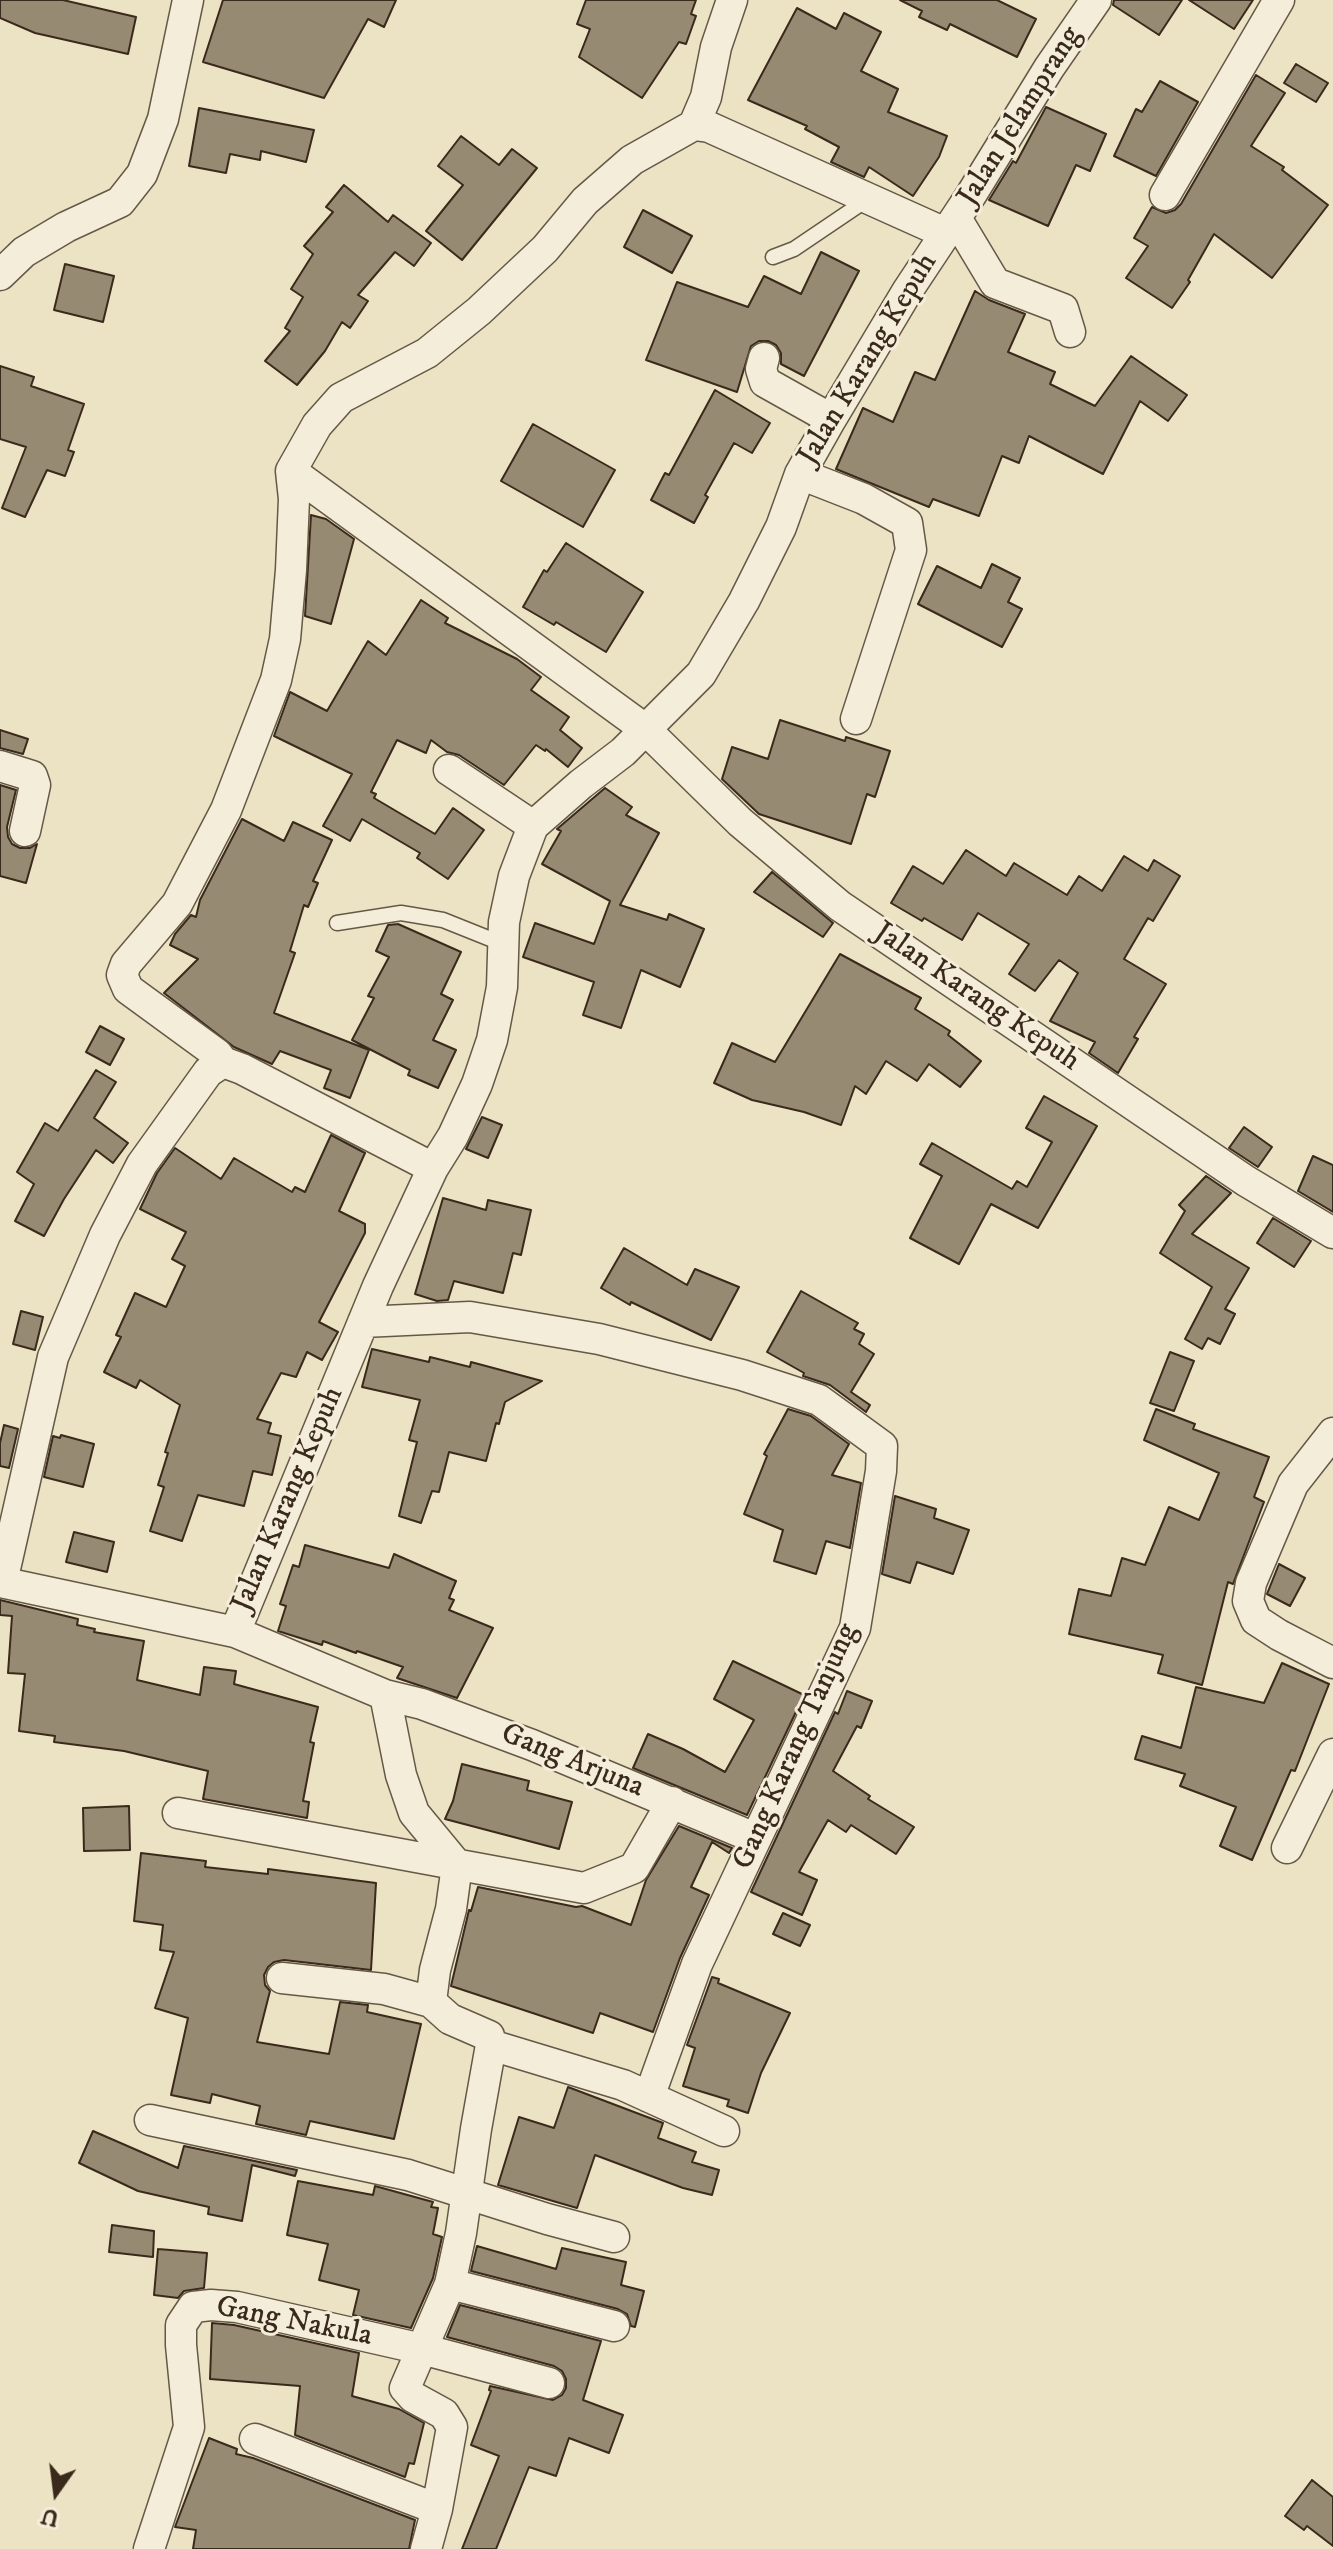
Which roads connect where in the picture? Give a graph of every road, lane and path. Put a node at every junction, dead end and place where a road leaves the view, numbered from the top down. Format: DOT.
graph roads {
  1 [pos="188,0"];
  2 [pos="732,0"];
  3 [pos="1096,0"];
  4 [pos="1279,0"];
  5 [pos="694,125"];
  6 [pos="1165,195"];
  7 [pos="868,199"];
  8 [pos="951,226"];
  9 [pos="773,257"];
  10 [pos="0,275"];
  11 [pos="1070,332"];
  12 [pos="764,358"];
  13 [pos="831,419"];
  14 [pos="291,471"];
  15 [pos="800,474"];
  16 [pos="856,719"];
  17 [pos="645,729"];
  18 [pos="0,766"];
  19 [pos="449,770"];
  20 [pos="533,826"];
  21 [pos="25,831"];
  22 [pos="337,923"];
  23 [pos="504,944"];
  24 [pos="223,1062"];
  25 [pos="433,1168"];
  26 [pos="1333,1233"];
  27 [pos="363,1322"];
  28 [pos="1333,1433"];
  29 [pos="1,1582"];
  30 [pos="235,1632"];
  31 [pos="1333,1663"];
  32 [pos="385,1695"];
  33 [pos="1333,1754"];
  34 [pos="672,1802"];
  35 [pos="178,1813"];
  36 [pos="755,1838"];
  37 [pos="1287,1848"];
  38 [pos="457,1865"];
  39 [pos="282,1978"];
  40 [pos="431,2002"];
  41 [pos="491,2045"];
  42 [pos="649,2097"];
  43 [pos="150,2120"];
  44 [pos="724,2131"];
  45 [pos="467,2193"];
  46 [pos="614,2237"];
  47 [pos="450,2284"];
  48 [pos="614,2326"];
  49 [pos="422,2349"];
  50 [pos="549,2383"];
  51 [pos="255,2439"];
  52 [pos="437,2509"];
  53 [pos="149,2549"];
  54 [pos="426,2549"];
  1 -- 10 [label="street"];
  2 -- 5 [label="street"];
  3 -- 8 [label="street, Jalan Jelamprang"];
  4 -- 6 [label="street"];
  5 -- 7 [label="street"];
  5 -- 14 [label="street"];
  7 -- 8 [label="street"];
  7 -- 9 [label="lane"];
  8 -- 11 [label="street"];
  8 -- 13 [label="street, Jalan Karang Kepuh"];
  12 -- 13 [label="street"];
  13 -- 15 [label="street, Jalan Karang Kepuh"];
  14 -- 17 [label="street"];
  14 -- 24 [label="street"];
  15 -- 16 [label="street"];
  15 -- 17 [label="street, Jalan Karang Kepuh"];
  17 -- 20 [label="street, Jalan Karang Kepuh"];
  17 -- 26 [label="street, Jalan Karang Kepuh"];
  18 -- 21 [label="street"];
  19 -- 20 [label="street"];
  20 -- 23 [label="street, Jalan Karang Kepuh"];
  22 -- 23 [label="lane"];
  23 -- 25 [label="street, Jalan Karang Kepuh"];
  24 -- 25 [label="street"];
  24 -- 29 [label="street"];
  25 -- 27 [label="street, Jalan Karang Kepuh"];
  27 -- 30 [label="street, Jalan Karang Kepuh"];
  27 -- 36 [label="street, Gang Karang Tanjung"];
  28 -- 31 [label="street"];
  29 -- 30 [label="street"];
  30 -- 32 [label="street, Jalan Karang Kepuh"];
  32 -- 34 [label="street, Gang Arjuna"];
  32 -- 38 [label="street"];
  33 -- 37 [label="street"];
  34 -- 36 [label="street, Gang Arjuna"];
  34 -- 38 [label="street"];
  35 -- 38 [label="street"];
  36 -- 42 [label="street, Gang Karang Tanjung"];
  38 -- 40 [label="street"];
  39 -- 40 [label="street"];
  40 -- 41 [label="street"];
  41 -- 42 [label="street"];
  41 -- 45 [label="street"];
  42 -- 44 [label="street"];
  43 -- 45 [label="street"];
  45 -- 46 [label="street"];
  45 -- 47 [label="street"];
  47 -- 48 [label="street"];
  47 -- 49 [label="street"];
  49 -- 50 [label="street"];
  49 -- 52 [label="street"];
  49 -- 53 [label="street, Gang Nakula"];
  51 -- 52 [label="street"];
  52 -- 54 [label="street"];
}
